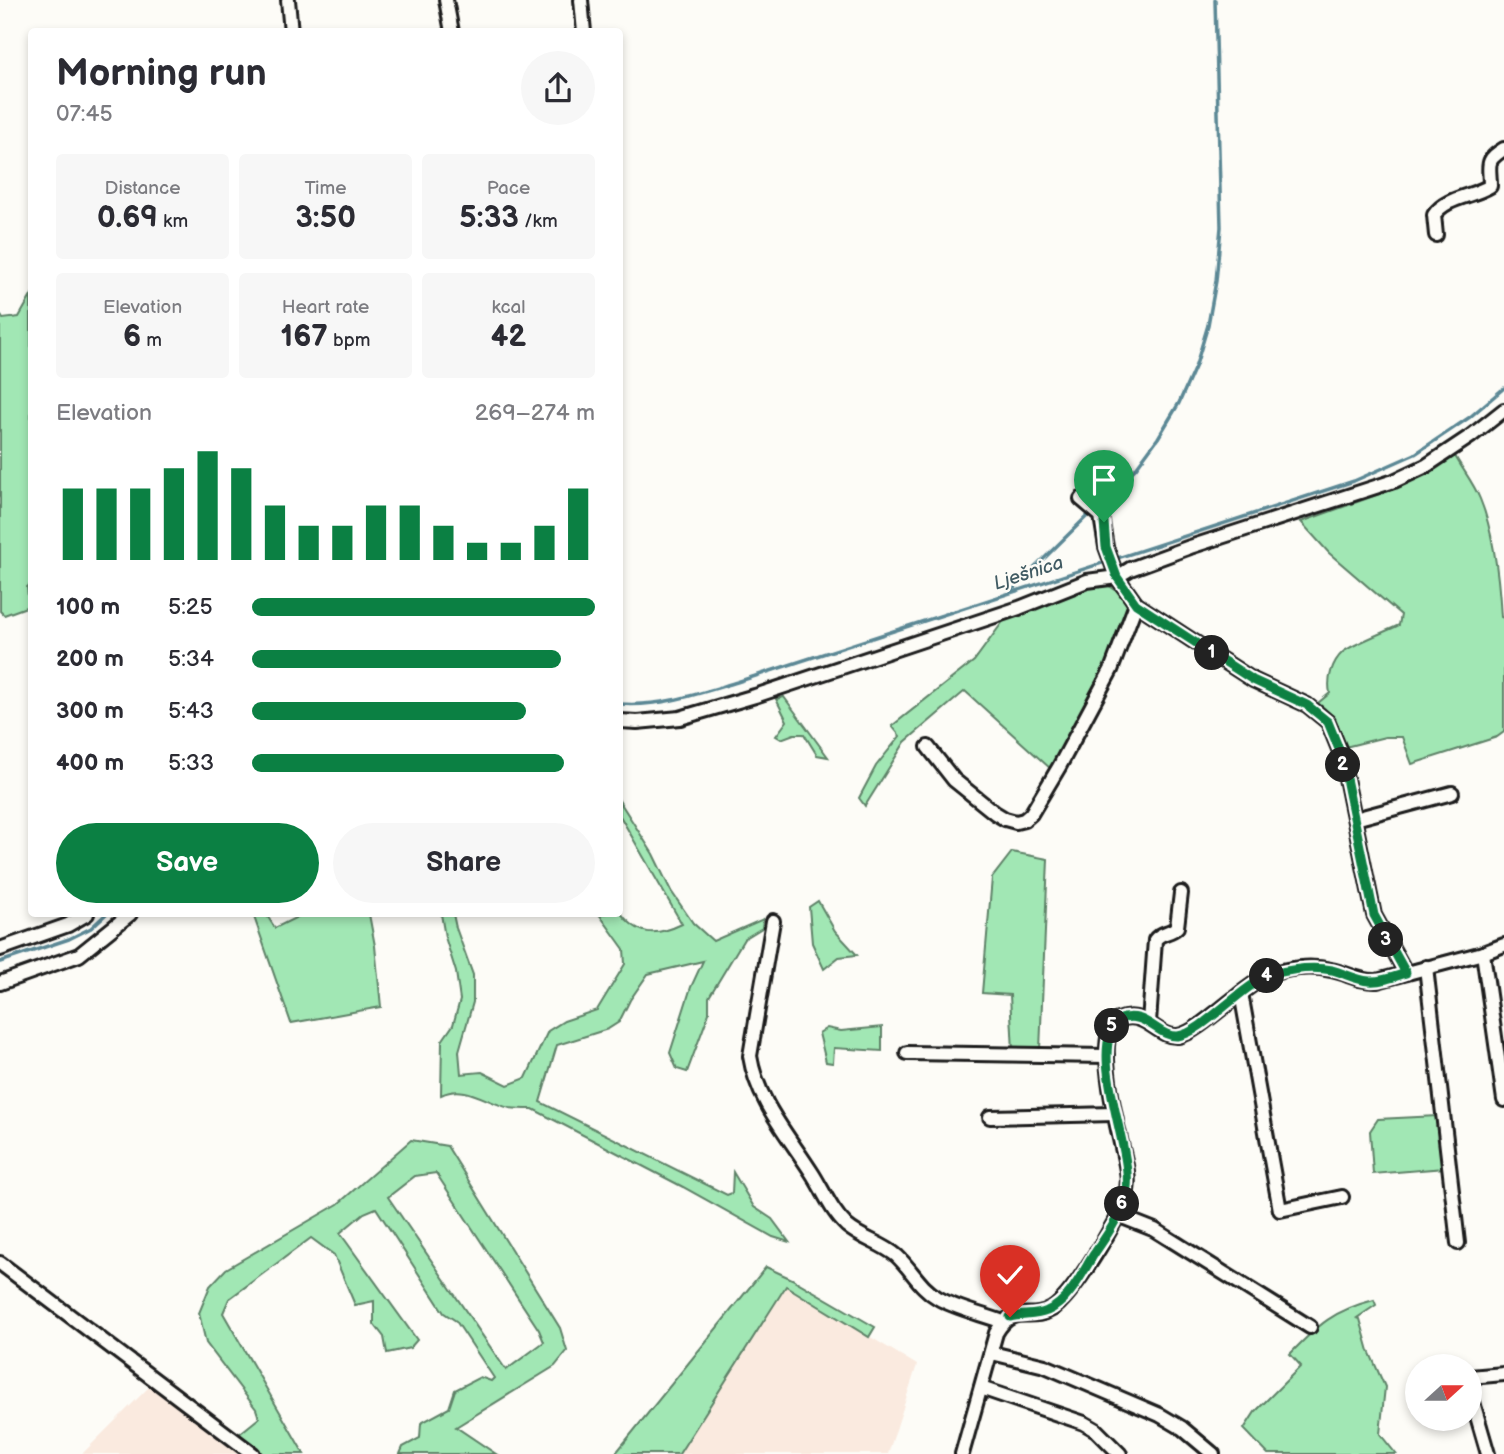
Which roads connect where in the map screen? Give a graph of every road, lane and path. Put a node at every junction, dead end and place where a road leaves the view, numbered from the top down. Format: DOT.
graph roads {
  1 [pos="288,0"];
  2 [pos="446,0"];
  3 [pos="581,0"];
  4 [pos="291,28"];
  5 [pos="451,28"];
  6 [pos="584,28"];
  7 [pos="1504,149"];
  8 [pos="1436,235"];
  9 [pos="1504,410"];
  10 [pos="1084,502"];
  11 [pos="1115,573"];
  12 [pos="1136,604"];
  13 [pos="623,721"];
  14 [pos="928,747"];
  15 [pos="1452,793"];
  16 [pos="1355,819"];
  17 [pos="1181,893"];
  18 [pos="82,917"];
  19 [pos="126,917"];
  20 [pos="773,921"];
  21 [pos="1504,945"];
  22 [pos="0,949"];
  23 [pos="1483,953"];
  24 [pos="1426,967"];
  25 [pos="1406,973"];
  26 [pos="0,983"];
  27 [pos="1241,993"];
  28 [pos="1149,1022"];
  29 [pos="907,1053"];
  30 [pos="1108,1056"];
  31 [pos="1504,1100"];
  32 [pos="1114,1114"];
  33 [pos="990,1117"];
  34 [pos="1342,1197"];
  35 [pos="1117,1215"];
  36 [pos="1458,1242"];
  37 [pos="0,1263"];
  38 [pos="1003,1322"];
  39 [pos="1310,1327"];
  40 [pos="992,1353"];
  41 [pos="1504,1374"];
  42 [pos="1482,1376"];
  43 [pos="981,1388"];
  44 [pos="1482,1432"];
  45 [pos="253,1454"];
  46 [pos="962,1454"];
  47 [pos="1120,1454"];
  48 [pos="1213,1454"];
  49 [pos="1488,1454"];
  1 -- 4 [label="street"];
  2 -- 5 [label="street"];
  3 -- 6 [label="street"];
  7 -- 8 [label="street"];
  9 -- 11 [label="street"];
  10 -- 11 [label="street"];
  11 -- 12 [label="street"];
  11 -- 13 [label="street"];
  12 -- 14 [label="street"];
  12 -- 16 [label="street"];
  15 -- 16 [label="street"];
  16 -- 25 [label="street"];
  17 -- 28 [label="street"];
  18 -- 22 [label="street"];
  19 -- 26 [label="street"];
  20 -- 38 [label="street"];
  21 -- 23 [label="street"];
  23 -- 24 [label="street"];
  23 -- 31 [label="street"];
  24 -- 25 [label="street"];
  24 -- 36 [label="street"];
  25 -- 27 [label="street"];
  27 -- 28 [label="street"];
  27 -- 34 [label="street"];
  28 -- 30 [label="street"];
  29 -- 30 [label="street"];
  30 -- 32 [label="street"];
  32 -- 33 [label="street"];
  32 -- 35 [label="street"];
  35 -- 38 [label="street"];
  35 -- 39 [label="street"];
  37 -- 45 [label="street"];
  38 -- 40 [label="street"];
  40 -- 43 [label="street"];
  40 -- 48 [label="street"];
  41 -- 42 [label="street"];
  43 -- 46 [label="street"];
  43 -- 47 [label="street"];
  44 -- 49 [label="street"];
}
